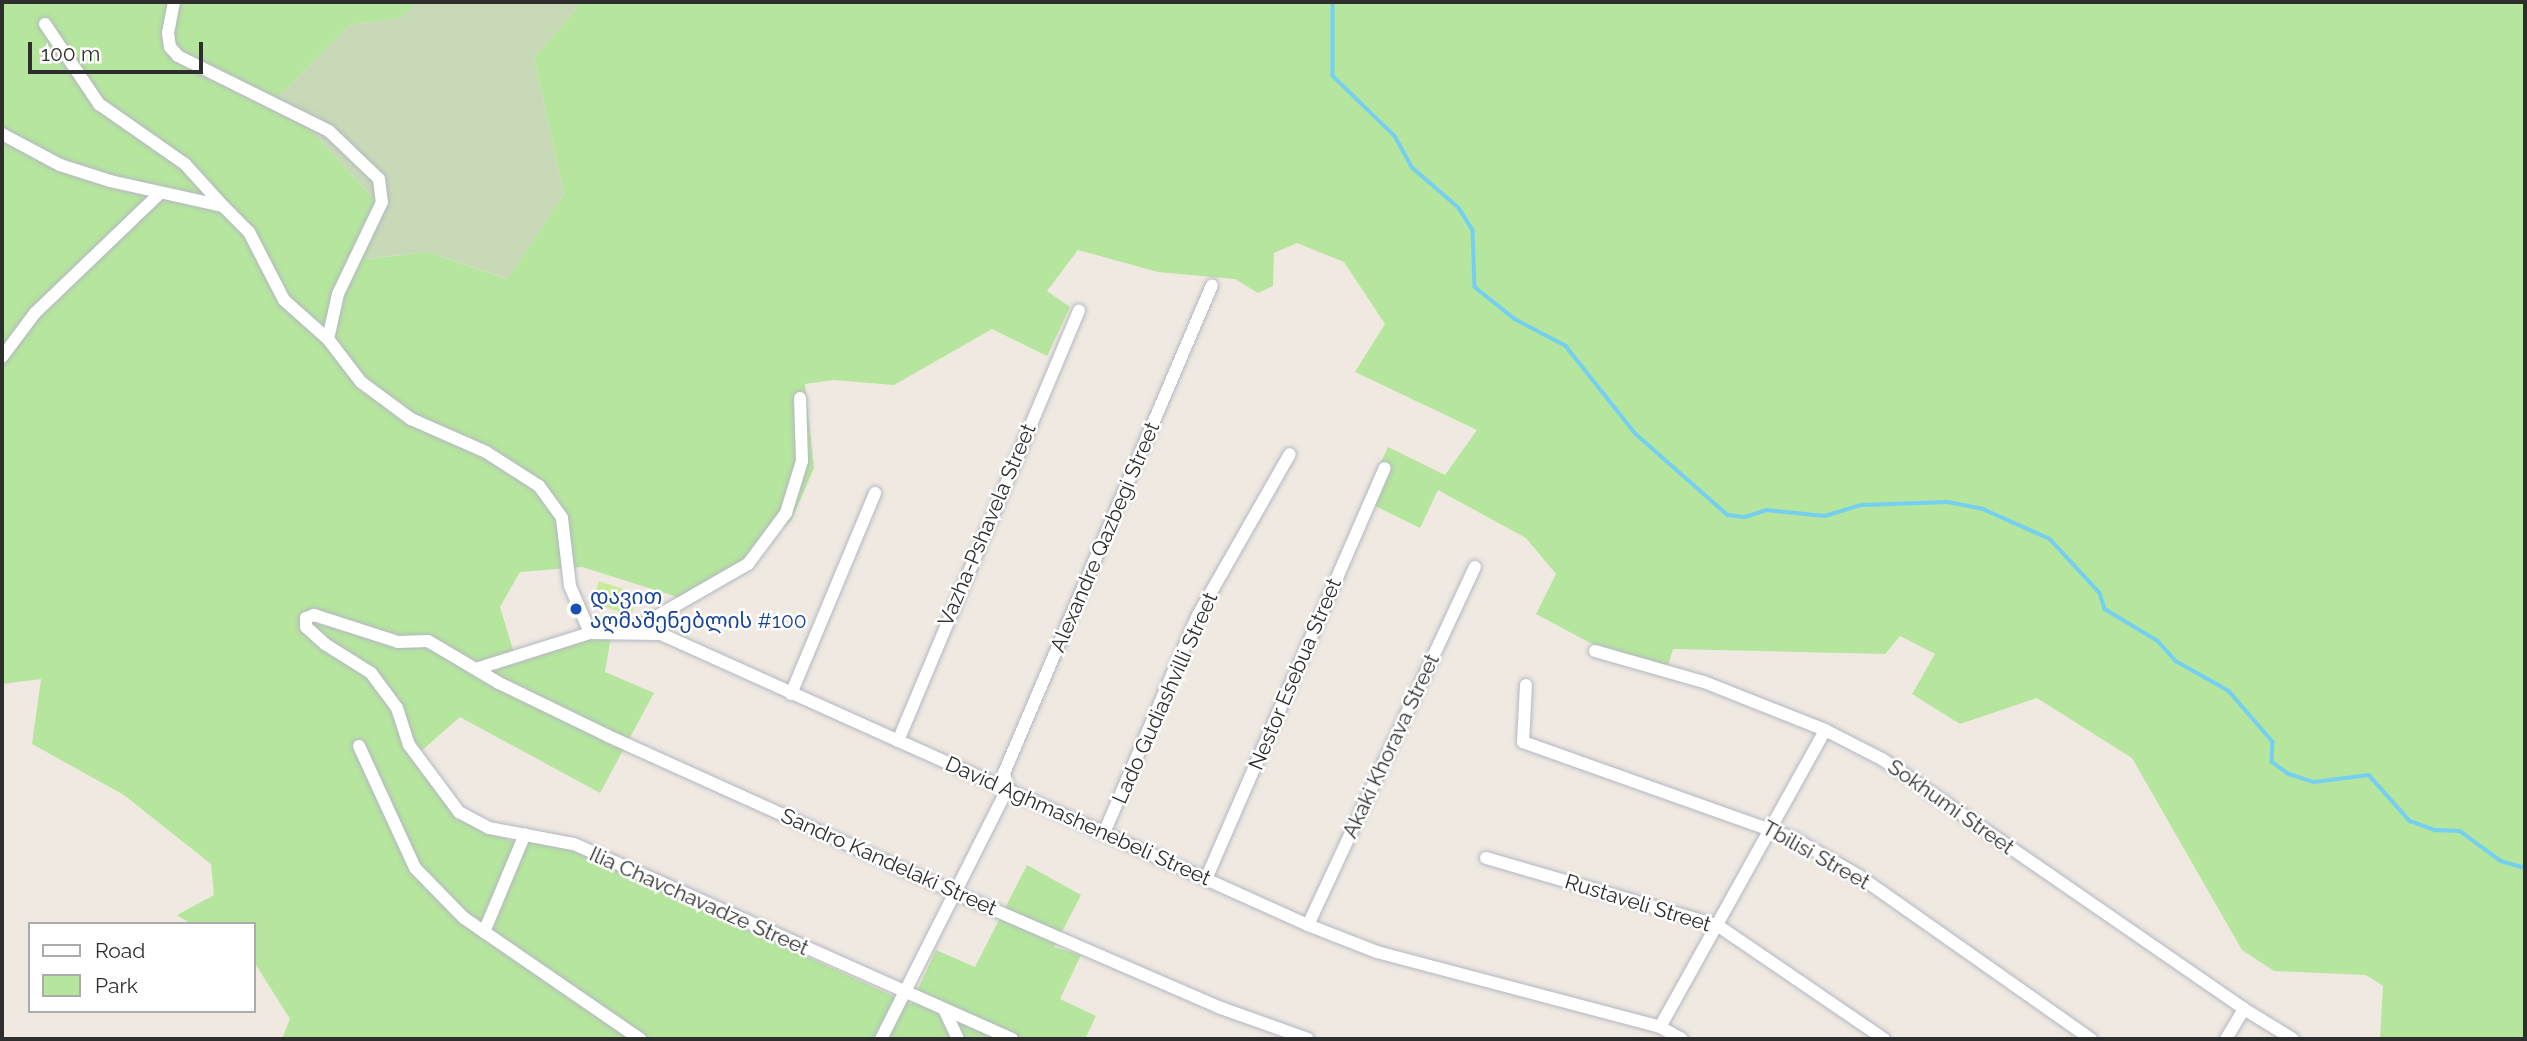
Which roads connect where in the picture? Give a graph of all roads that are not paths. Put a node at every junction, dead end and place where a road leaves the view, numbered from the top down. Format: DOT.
graph roads {
  1 [pos="174,2"];
  2 [pos="45,24"];
  3 [pos="2,134"];
  4 [pos="160,193"];
  5 [pos="223,206"];
  6 [pos="1212,285"];
  7 [pos="1079,310"];
  8 [pos="328,339"];
  9 [pos="2,357"];
  10 [pos="800,398"];
  11 [pos="1290,454"];
  12 [pos="1385,468"];
  13 [pos="874,493"];
  14 [pos="1475,567"];
  15 [pos="632,630"];
  16 [pos="590,633"];
  17 [pos="1595,651"];
  18 [pos="479,668"];
  19 [pos="1526,685"];
  20 [pos="791,694"];
  21 [pos="1825,730"];
  22 [pos="898,741"];
  23 [pos="409,745"];
  24 [pos="359,746"];
  25 [pos="1008,789"];
  26 [pos="1770,827"];
  27 [pos="1104,833"];
  28 [pos="525,834"];
  29 [pos="1486,858"];
  30 [pos="1206,879"];
  31 [pos="955,893"];
  32 [pos="1308,925"];
  33 [pos="1717,925"];
  34 [pos="484,932"];
  35 [pos="904,993"];
  36 [pos="944,1009"];
  37 [pos="2244,1009"];
  38 [pos="1660,1027"];
  39 [pos="1676,1038"];
  40 [pos="640,1039"];
  41 [pos="881,1039"];
  42 [pos="958,1039"];
  43 [pos="1012,1039"];
  44 [pos="1308,1039"];
  45 [pos="1884,1039"];
  46 [pos="2091,1039"];
  47 [pos="2226,1039"];
  48 [pos="2293,1039"];
  1 -- 8 [label="street"];
  2 -- 5 [label="street"];
  3 -- 4 [label="street"];
  4 -- 5 [label="street"];
  4 -- 9 [label="street"];
  5 -- 8 [label="street"];
  6 -- 25 [label="street, Alexandre Qazbegi Street"];
  7 -- 22 [label="street, Vazha-Pshavela Street"];
  8 -- 16 [label="street"];
  10 -- 15 [label="street"];
  11 -- 27 [label="street, Lado Gudiashvilli Street"];
  12 -- 30 [label="street, Nestor Esebua Street"];
  13 -- 20 [label="street"];
  14 -- 32 [label="street, Akaki Khorava Street"];
  15 -- 16 [label="street, David Aghmashenebeli Street"];
  15 -- 20 [label="street, David Aghmashenebeli Street"];
  16 -- 18 [label="street, David Aghmashenebeli Street"];
  17 -- 21 [label="street, Sokhumi Street"];
  18 -- 23 [label="street, Sandro Kandelaki Street"];
  18 -- 31 [label="street, Sandro Kandelaki Street"];
  19 -- 26 [label="street, Tbilisi Street"];
  20 -- 22 [label="street, David Aghmashenebeli Street"];
  21 -- 26 [label="street"];
  21 -- 37 [label="street, Sokhumi Street"];
  22 -- 25 [label="street, David Aghmashenebeli Street"];
  23 -- 28 [label="street, Ilia Chavchavadze Street"];
  24 -- 34 [label="street"];
  25 -- 27 [label="street, David Aghmashenebeli Street"];
  25 -- 31 [label="street"];
  26 -- 33 [label="street"];
  26 -- 46 [label="street, Tbilisi Street"];
  27 -- 30 [label="street, David Aghmashenebeli Street"];
  28 -- 34 [label="street"];
  28 -- 35 [label="street, Ilia Chavchavadze Street"];
  29 -- 33 [label="street, Rustaveli Street"];
  30 -- 32 [label="street, David Aghmashenebeli Street"];
  31 -- 35 [label="street"];
  31 -- 44 [label="street, Sandro Kandelaki Street"];
  32 -- 38 [label="street, David Aghmashenebeli Street"];
  33 -- 38 [label="street"];
  33 -- 45 [label="street, Rustaveli Street"];
  34 -- 40 [label="street"];
  35 -- 36 [label="street, Ilia Chavchavadze Street"];
  35 -- 41 [label="street"];
  36 -- 42 [label="street"];
  36 -- 43 [label="street, Ilia Chavchavadze Street"];
  37 -- 47 [label="street"];
  37 -- 48 [label="street, Sokhumi Street"];
  38 -- 39 [label="street, David Aghmashenebeli Street"];
}
